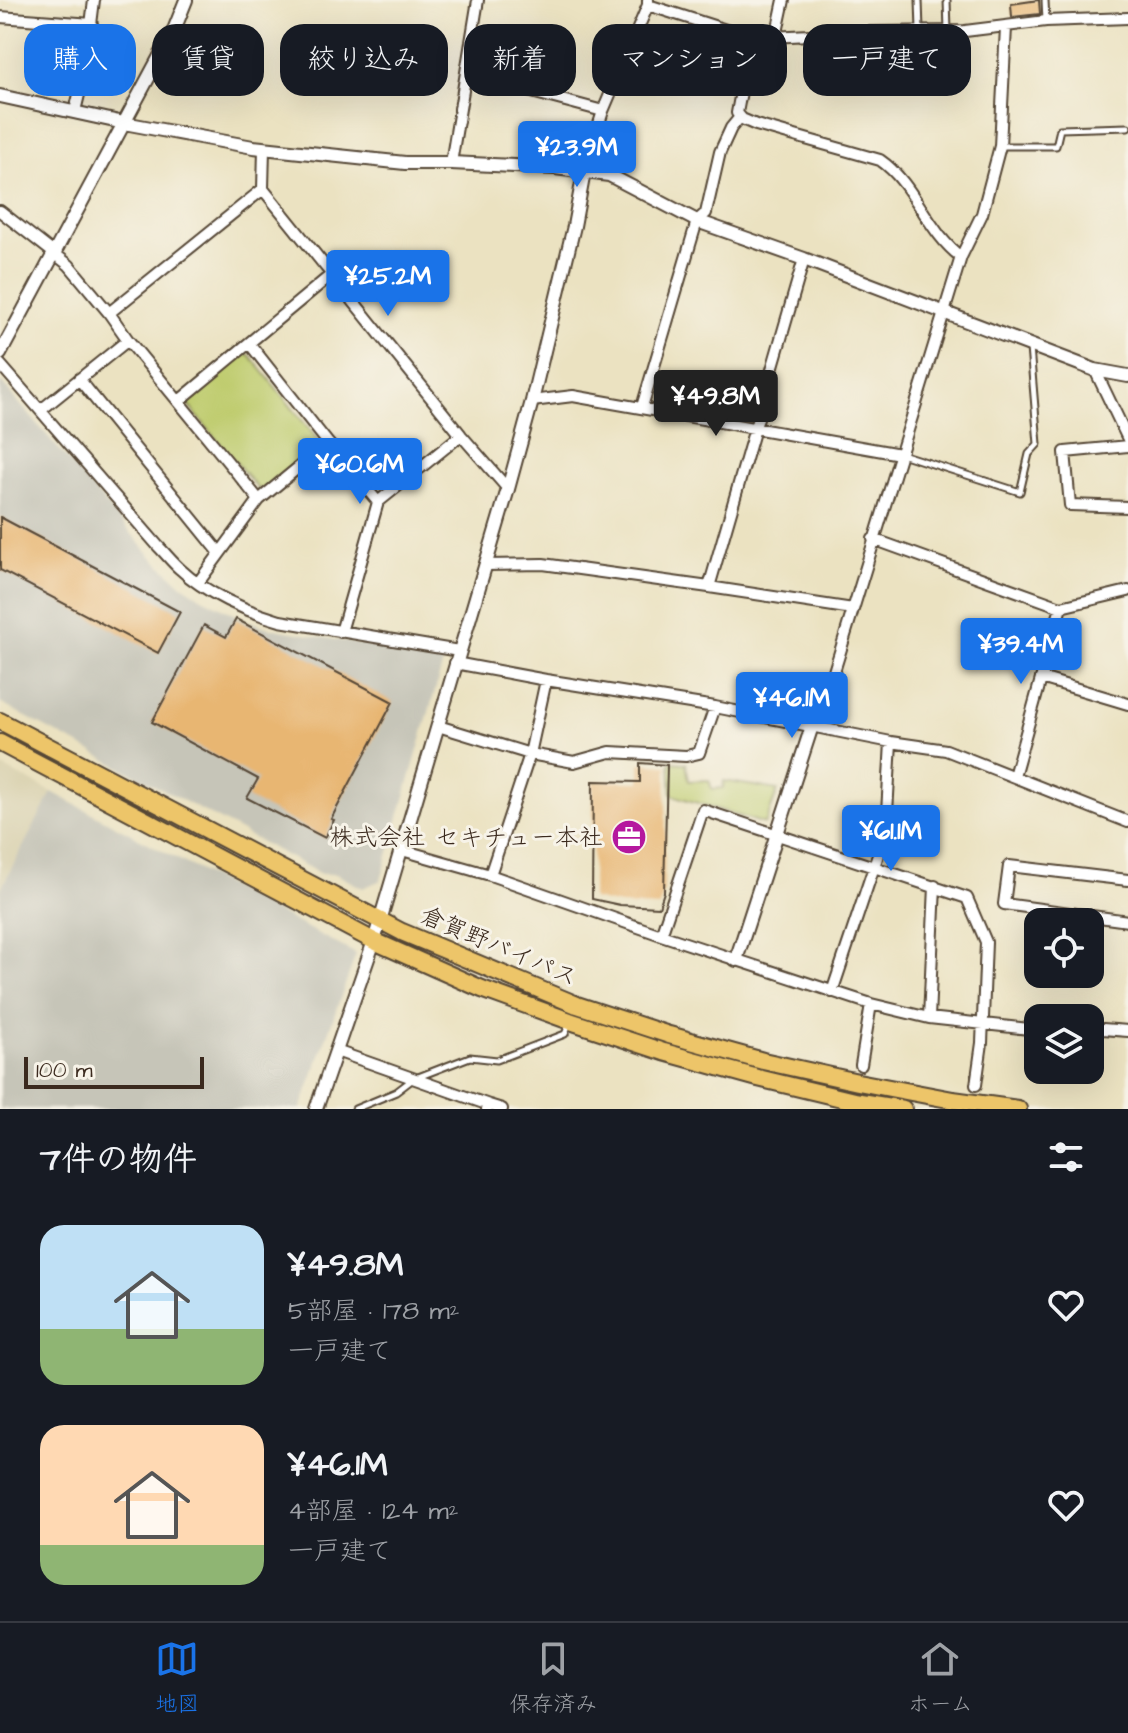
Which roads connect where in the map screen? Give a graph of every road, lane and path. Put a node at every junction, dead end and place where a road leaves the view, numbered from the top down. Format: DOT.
graph roads {
  1 [pos="94,0"];
  2 [pos="186,0"];
  3 [pos="478,0"];
  4 [pos="784,0"];
  5 [pos="919,0"];
  6 [pos="947,0"];
  7 [pos="1045,0"];
  8 [pos="648,2"];
  9 [pos="0,17"];
  10 [pos="1128,18"];
  11 [pos="1046,21"];
  12 [pos="92,24"];
  13 [pos="474,24"];
  14 [pos="711,24"];
  15 [pos="779,24"];
  16 [pos="920,24"];
  17 [pos="948,24"];
  18 [pos="1128,25"];
  19 [pos="1006,27"];
  20 [pos="971,30"];
  21 [pos="464,91"];
  22 [pos="0,96"];
  23 [pos="79,96"];
  24 [pos="547,96"];
  25 [pos="740,96"];
  26 [pos="75,111"];
  27 [pos="603,111"];
  28 [pos="740,117"];
  29 [pos="124,123"];
  30 [pos="1128,127"];
  31 [pos="1000,146"];
  32 [pos="264,148"];
  33 [pos="451,163"];
  34 [pos="584,172"];
  35 [pos="263,189"];
  36 [pos="0,211"];
  37 [pos="697,221"];
  38 [pos="54,252"];
  39 [pos="961,257"];
  40 [pos="804,259"];
  41 [pos="331,275"];
  42 [pos="109,313"];
  43 [pos="944,314"];
  44 [pos="128,340"];
  45 [pos="249,343"];
  46 [pos="1030,346"];
  47 [pos="0,354"];
  48 [pos="0,364"];
  49 [pos="1095,370"];
  50 [pos="1128,376"];
  51 [pos="79,379"];
  52 [pos="179,401"];
  53 [pos="532,401"];
  54 [pos="642,407"];
  55 [pos="41,410"];
  56 [pos="756,428"];
  57 [pos="461,435"];
  58 [pos="1128,439"];
  59 [pos="328,443"];
  60 [pos="1128,446"];
  61 [pos="900,454"];
  62 [pos="508,489"];
  63 [pos="259,500"];
  64 [pos="378,502"];
  65 [pos="1128,507"];
  66 [pos="873,539"];
  67 [pos="220,553"];
  68 [pos="485,565"];
  69 [pos="198,583"];
  70 [pos="709,587"];
  71 [pos="1128,591"];
  72 [pos="1061,607"];
  73 [pos="853,609"];
  74 [pos="341,632"];
  75 [pos="457,657"];
  76 [pos="1041,678"];
  77 [pos="546,680"];
  78 [pos="1128,704"];
  79 [pos="715,707"];
  80 [pos="0,721"];
  81 [pos="438,726"];
  82 [pos="815,727"];
  83 [pos="891,742"];
  84 [pos="0,743"];
  85 [pos="530,754"];
  86 [pos="1014,776"];
  87 [pos="1128,822"];
  88 [pos="777,834"];
  89 [pos="402,850"];
  90 [pos="874,867"];
  91 [pos="490,875"];
  92 [pos="1128,880"];
  93 [pos="935,886"];
  94 [pos="380,921"];
  95 [pos="1128,921"];
  96 [pos="661,935"];
  97 [pos="374,941"];
  98 [pos="736,960"];
  99 [pos="832,992"];
  100 [pos="871,1004"];
  101 [pos="929,1018"];
  102 [pos="570,1021"];
  103 [pos="983,1025"];
  104 [pos="1024,1029"];
  105 [pos="1104,1029"];
  106 [pos="1128,1031"];
  107 [pos="336,1051"];
  108 [pos="861,1065"];
  109 [pos="413,1079"];
  110 [pos="976,1085"];
  111 [pos="488,1107"];
  112 [pos="316,1109"];
  113 [pos="355,1109"];
  114 [pos="502,1109"];
  115 [pos="903,1109"];
  116 [pos="1018,1109"];
  1 -- 12 [label="street"];
  2 -- 29 [label="street"];
  3 -- 13 [label="street"];
  4 -- 15 [label="street"];
  5 -- 16 [label="lane"];
  6 -- 17 [label="lane"];
  7 -- 11 [label="lane"];
  8 -- 14 [label="street"];
  8 -- 27 [label="street"];
  9 -- 12 [label="street"];
  10 -- 11 [label="street"];
  10 -- 18 [label="street"];
  11 -- 19 [label="street"];
  19 -- 20 [label="street"];
  19 -- 31 [label="street"];
  21 -- 33 [label="street"];
  22 -- 26 [label="street"];
  23 -- 26 [label="street"];
  24 -- 27 [label="street"];
  25 -- 28 [label="street"];
  26 -- 29 [label="street"];
  27 -- 34 [label="street"];
  28 -- 37 [label="street"];
  28 -- 39 [label="street"];
  29 -- 32 [label="street"];
  29 -- 38 [label="street"];
  30 -- 31 [label="lane"];
  31 -- 39 [label="street"];
  32 -- 33 [label="street"];
  32 -- 35 [label="street"];
  33 -- 34 [label="street"];
  34 -- 37 [label="street"];
  34 -- 53 [label="street"];
  35 -- 41 [label="street"];
  35 -- 42 [label="street"];
  36 -- 38 [label="street"];
  37 -- 40 [label="street"];
  37 -- 54 [label="street"];
  38 -- 42 [label="street"];
  38 -- 47 [label="street"];
  39 -- 43 [label="street"];
  40 -- 43 [label="street"];
  40 -- 56 [label="street"];
  41 -- 45 [label="street"];
  41 -- 57 [label="street"];
  42 -- 44 [label="street"];
  43 -- 46 [label="street"];
  43 -- 61 [label="street"];
  44 -- 51 [label="street"];
  44 -- 52 [label="street"];
  45 -- 52 [label="street"];
  45 -- 59 [label="street"];
  46 -- 49 [label="street"];
  46 -- 61 [label="lane"];
  48 -- 55 [label="street"];
  49 -- 50 [label="street"];
  49 -- 58 [label="street"];
  51 -- 55 [label="street"];
  51 -- 67 [label="street"];
  52 -- 63 [label="street"];
  53 -- 54 [label="street"];
  53 -- 62 [label="street"];
  54 -- 56 [label="street"];
  55 -- 69 [label="street"];
  56 -- 61 [label="street"];
  56 -- 70 [label="street"];
  57 -- 62 [label="street"];
  57 -- 64 [label="street"];
  59 -- 63 [label="street"];
  59 -- 64 [label="street"];
  60 -- 65 [label="street"];
  61 -- 66 [label="street"];
  62 -- 68 [label="street"];
  63 -- 67 [label="street"];
  64 -- 74 [label="street"];
  66 -- 72 [label="street"];
  66 -- 73 [label="street"];
  67 -- 69 [label="street"];
  68 -- 70 [label="street"];
  68 -- 75 [label="street"];
  69 -- 74 [label="street"];
  70 -- 73 [label="street"];
  71 -- 72 [label="street"];
  72 -- 76 [label="street"];
  73 -- 82 [label="street"];
  74 -- 75 [label="street"];
  75 -- 77 [label="street"];
  75 -- 81 [label="street"];
  76 -- 78 [label="street"];
  76 -- 86 [label="street"];
  77 -- 79 [label="street"];
  77 -- 85 [label="street"];
  79 -- 82 [label="street"];
  79 -- 85 [label="street"];
  80 -- 94 [label="highway, 倉賀野バイパス"];
  81 -- 85 [label="street"];
  81 -- 89 [label="street"];
  82 -- 83 [label="street"];
  82 -- 88 [label="street"];
  83 -- 86 [label="street"];
  83 -- 90 [label="street"];
  84 -- 97 [label="highway, 倉賀野バイパス"];
  85 -- 91 [label="street"];
  86 -- 87 [label="street"];
  88 -- 90 [label="street"];
  88 -- 96 [label="street"];
  88 -- 98 [label="street"];
  89 -- 91 [label="street"];
  89 -- 94 [label="street"];
  90 -- 93 [label="street"];
  90 -- 99 [label="street"];
  91 -- 96 [label="street"];
  92 -- 95 [label="street"];
  93 -- 101 [label="street"];
  93 -- 103 [label="street"];
  94 -- 97 [label="street"];
  94 -- 116 [label="highway, 倉賀野バイパス"];
  96 -- 98 [label="street"];
  97 -- 102 [label="highway, 倉賀野バイパス"];
  97 -- 107 [label="street"];
  98 -- 99 [label="street"];
  99 -- 100 [label="street"];
  100 -- 101 [label="street"];
  100 -- 108 [label="street"];
  101 -- 103 [label="street"];
  102 -- 109 [label="lane"];
  102 -- 115 [label="highway, 倉賀野バイパス"];
  103 -- 104 [label="street"];
  103 -- 110 [label="street"];
  105 -- 106 [label="street"];
  107 -- 109 [label="street"];
  107 -- 112 [label="street"];
  109 -- 111 [label="street"];
  109 -- 113 [label="lane"];
  111 -- 114 [label="street"];
}
